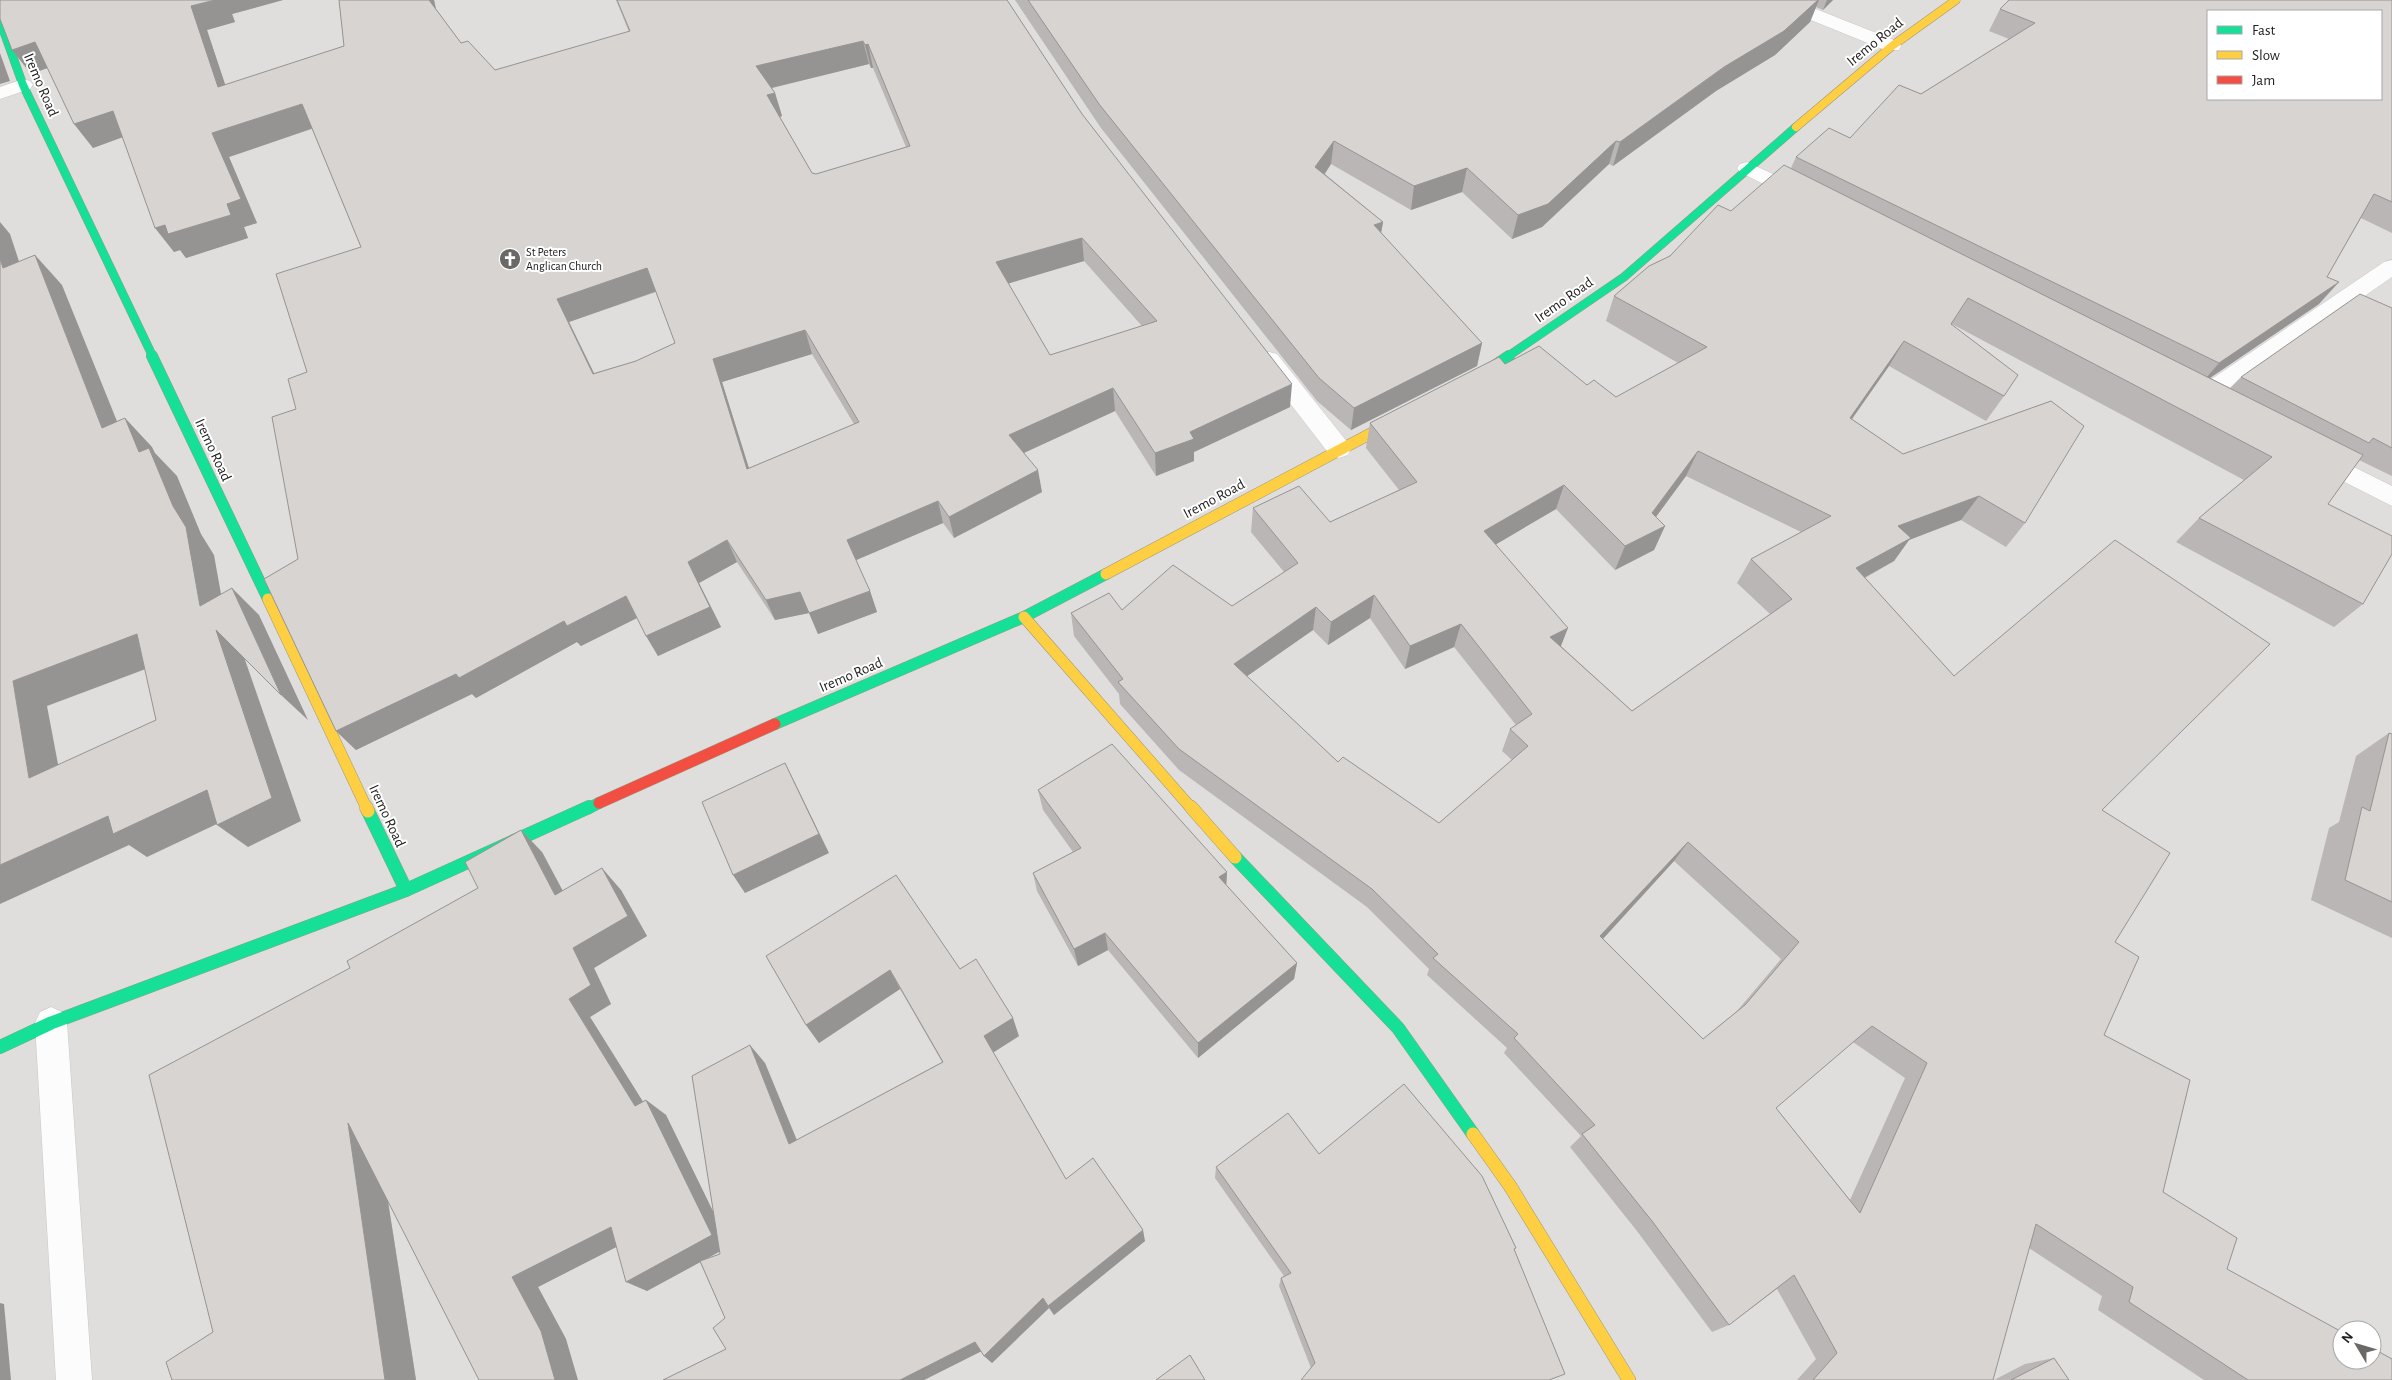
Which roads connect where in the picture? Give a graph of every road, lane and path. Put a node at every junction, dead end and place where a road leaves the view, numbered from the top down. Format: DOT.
graph roads {
  1 [pos="1777,0"];
  2 [pos="1956,0"];
  3 [pos="0,20"];
  4 [pos="1892,46"];
  5 [pos="23,85"];
  6 [pos="0,93"];
  7 [pos="1747,168"];
  8 [pos="1818,204"];
  9 [pos="2392,268"];
  10 [pos="1255,342"];
  11 [pos="1462,387"];
  12 [pos="2202,397"];
  13 [pos="1409,414"];
  14 [pos="2297,447"];
  15 [pos="1339,449"];
  16 [pos="2392,497"];
  17 [pos="1024,617"];
  18 [pos="406,890"];
  19 [pos="51,1023"];
  20 [pos="0,1047"];
  21 [pos="74,1380"];
  22 [pos="1629,1380"];
  1 -- 4 [label="street"];
  2 -- 4 [label="street, Iremo Road"];
  3 -- 5 [label="street, Iremo Road"];
  4 -- 7 [label="street, Iremo Road"];
  5 -- 6 [label="street"];
  5 -- 18 [label="street, Iremo Road"];
  7 -- 8 [label="street"];
  7 -- 11 [label="street, Iremo Road"];
  9 -- 12 [label="street"];
  10 -- 15 [label="street"];
  13 -- 15 [label="street, Iremo Road"];
  14 -- 16 [label="street"];
  15 -- 17 [label="street, Iremo Road"];
  17 -- 18 [label="street, Iremo Road"];
  17 -- 22 [label="street"];
  18 -- 19 [label="street, Iremo Road"];
  19 -- 20 [label="street, Iremo Road"];
  19 -- 21 [label="street"];
}
